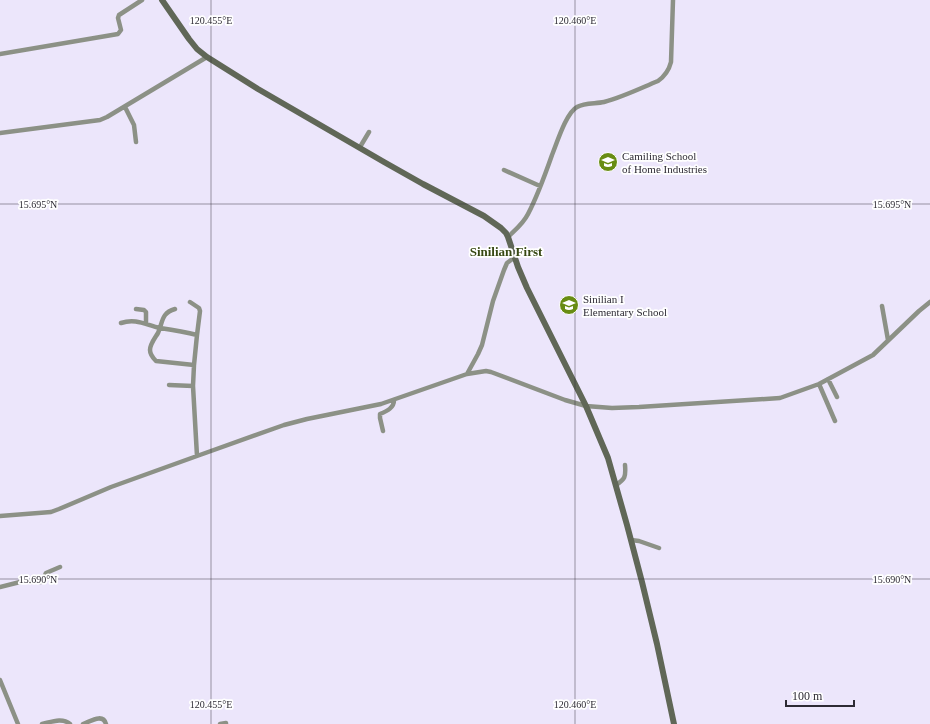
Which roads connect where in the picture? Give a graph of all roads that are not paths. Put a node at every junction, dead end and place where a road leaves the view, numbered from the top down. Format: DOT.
graph roads {
  1 [pos="142,0"];
  2 [pos="162,0"];
  3 [pos="673,0"];
  4 [pos="0,54"];
  5 [pos="208,57"];
  6 [pos="125,107"];
  7 [pos="369,132"];
  8 [pos="0,133"];
  9 [pos="136,142"];
  10 [pos="360,147"];
  11 [pos="504,170"];
  12 [pos="540,186"];
  13 [pos="508,237"];
  14 [pos="515,256"];
  15 [pos="190,302"];
  16 [pos="930,302"];
  17 [pos="882,306"];
  18 [pos="175,308"];
  19 [pos="136,309"];
  20 [pos="121,323"];
  21 [pos="146,324"];
  22 [pos="160,328"];
  23 [pos="197,335"];
  24 [pos="888,340"];
  25 [pos="194,365"];
  26 [pos="467,374"];
  27 [pos="828,379"];
  28 [pos="819,384"];
  29 [pos="168,385"];
  30 [pos="193,386"];
  31 [pos="837,397"];
  32 [pos="394,400"];
  33 [pos="586,406"];
  34 [pos="835,421"];
  35 [pos="383,431"];
  36 [pos="197,456"];
  37 [pos="625,465"];
  38 [pos="616,485"];
  39 [pos="0,516"];
  40 [pos="631,540"];
  41 [pos="659,548"];
  42 [pos="60,567"];
  43 [pos="0,587"];
  44 [pos="0,680"];
  45 [pos="226,723"];
  46 [pos="18,724"];
  47 [pos="42,724"];
  48 [pos="70,724"];
  49 [pos="84,724"];
  50 [pos="106,724"];
  51 [pos="220,724"];
  52 [pos="674,724"];
  1 -- 4 [label="street"];
  2 -- 5 [label="street"];
  3 -- 12 [label="street"];
  5 -- 6 [label="street"];
  5 -- 10 [label="street"];
  6 -- 8 [label="street"];
  6 -- 9 [label="street"];
  7 -- 10 [label="street"];
  10 -- 13 [label="street"];
  11 -- 12 [label="street"];
  12 -- 13 [label="street"];
  13 -- 14 [label="street"];
  14 -- 26 [label="street"];
  14 -- 33 [label="street"];
  15 -- 23 [label="street"];
  16 -- 24 [label="street"];
  17 -- 24 [label="street"];
  18 -- 22 [label="street"];
  19 -- 21 [label="street"];
  20 -- 21 [label="street"];
  21 -- 22 [label="street"];
  22 -- 23 [label="street"];
  22 -- 25 [label="street"];
  23 -- 25 [label="street"];
  24 -- 27 [label="street"];
  25 -- 30 [label="street"];
  26 -- 32 [label="street"];
  26 -- 33 [label="street"];
  27 -- 28 [label="street"];
  27 -- 31 [label="street"];
  28 -- 33 [label="street"];
  28 -- 34 [label="street"];
  29 -- 30 [label="street"];
  30 -- 36 [label="street"];
  32 -- 35 [label="street"];
  32 -- 36 [label="street"];
  33 -- 38 [label="street"];
  36 -- 39 [label="street"];
  37 -- 38 [label="street"];
  38 -- 40 [label="street"];
  40 -- 41 [label="street"];
  40 -- 52 [label="street"];
  42 -- 43 [label="street"];
  44 -- 46 [label="street"];
  45 -- 51 [label="street"];
  47 -- 48 [label="street"];
  49 -- 50 [label="street"];
}
